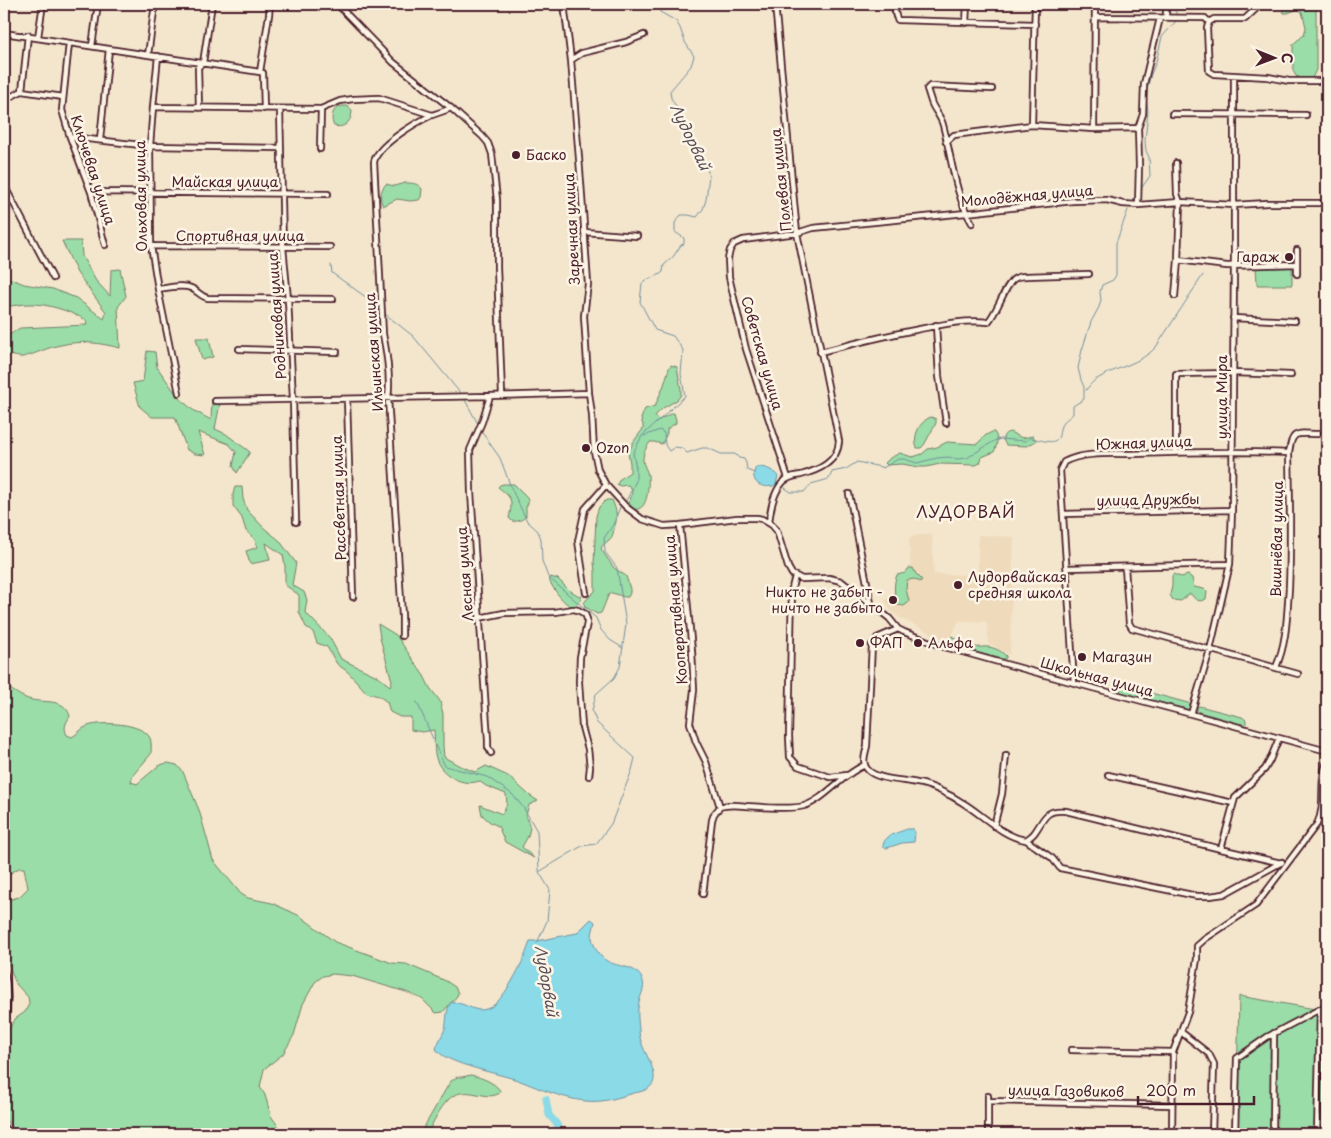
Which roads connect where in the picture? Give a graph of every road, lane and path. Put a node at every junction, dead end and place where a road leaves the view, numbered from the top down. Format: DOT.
graph roads {
  1 [pos="43,4"];
  2 [pos="98,4"];
  3 [pos="155,4"];
  4 [pos="212,4"];
  5 [pos="270,4"];
  6 [pos="337,4"];
  7 [pos="564,4"];
  8 [pos="775,4"];
  9 [pos="895,4"];
  10 [pos="966,4"];
  11 [pos="1035,4"];
  12 [pos="1095,4"];
  13 [pos="1166,4"];
  14 [pos="1261,4"];
  15 [pos="1095,17"];
  16 [pos="1160,18"];
  17 [pos="1166,18"];
  18 [pos="1209,22"];
  19 [pos="966,23"];
  20 [pos="1035,24"];
  21 [pos="4,33"];
  22 [pos="644,35"];
  23 [pos="28,36"];
  24 [pos="38,38"];
  25 [pos="69,43"];
  26 [pos="92,46"];
  27 [pos="109,49"];
  28 [pos="148,55"];
  29 [pos="158,56"];
  30 [pos="571,60"];
  31 [pos="203,63"];
  32 [pos="262,72"];
  33 [pos="1234,76"];
  34 [pos="1318,81"];
  35 [pos="992,89"];
  36 [pos="22,91"];
  37 [pos="63,97"];
  38 [pos="4,100"];
  39 [pos="153,107"];
  40 [pos="199,108"];
  41 [pos="451,108"];
  42 [pos="264,109"];
  43 [pos="280,109"];
  44 [pos="321,109"];
  45 [pos="1172,114"];
  46 [pos="432,115"];
  47 [pos="1234,115"];
  48 [pos="1306,115"];
  49 [pos="1032,126"];
  50 [pos="1094,128"];
  51 [pos="1138,128"];
  52 [pos="70,137"];
  53 [pos="100,140"];
  54 [pos="946,142"];
  55 [pos="150,146"];
  56 [pos="281,148"];
  57 [pos="320,149"];
  58 [pos="1176,163"];
  59 [pos="4,185"];
  60 [pos="7,191"];
  61 [pos="91,192"];
  62 [pos="151,193"];
  63 [pos="282,194"];
  64 [pos="328,194"];
  65 [pos="1180,202"];
  66 [pos="1319,203"];
  67 [pos="1138,205"];
  68 [pos="1234,205"];
  69 [pos="4,213"];
  70 [pos="966,213"];
  71 [pos="972,223"];
  72 [pos="584,232"];
  73 [pos="797,234"];
  74 [pos="638,236"];
  75 [pos="743,240"];
  76 [pos="105,245"];
  77 [pos="151,246"];
  78 [pos="330,247"];
  79 [pos="283,248"];
  80 [pos="1297,250"];
  81 [pos="1178,260"];
  82 [pos="1297,264"];
  83 [pos="1234,266"];
  84 [pos="1089,274"];
  85 [pos="1297,274"];
  86 [pos="53,278"];
  87 [pos="158,289"];
  88 [pos="1175,296"];
  89 [pos="288,299"];
  90 [pos="333,299"];
  91 [pos="1233,318"];
  92 [pos="1294,320"];
  93 [pos="936,325"];
  94 [pos="239,350"];
  95 [pos="290,350"];
  96 [pos="337,352"];
  97 [pos="820,352"];
  98 [pos="1233,373"];
  99 [pos="1291,375"];
  100 [pos="589,392"];
  101 [pos="179,393"];
  102 [pos="502,395"];
  103 [pos="490,396"];
  104 [pos="388,398"];
  105 [pos="293,399"];
  106 [pos="347,399"];
  107 [pos="215,401"];
  108 [pos="946,423"];
  109 [pos="1318,434"];
  110 [pos="1233,451"];
  111 [pos="1176,452"];
  112 [pos="1289,453"];
  113 [pos="788,478"];
  114 [pos="606,484"];
  115 [pos="849,494"];
  116 [pos="1232,510"];
  117 [pos="1063,514"];
  118 [pos="296,522"];
  119 [pos="769,522"];
  120 [pos="680,525"];
  121 [pos="1230,564"];
  122 [pos="1125,566"];
  123 [pos="1067,568"];
  124 [pos="795,576"];
  125 [pos="586,593"];
  126 [pos="353,597"];
  127 [pos="870,604"];
  128 [pos="479,618"];
  129 [pos="898,629"];
  130 [pos="402,636"];
  131 [pos="1210,650"];
  132 [pos="1276,667"];
  133 [pos="1298,674"];
  134 [pos="1074,683"];
  135 [pos="1191,714"];
  136 [pos="1279,738"];
  137 [pos="1327,752"];
  138 [pos="491,753"];
  139 [pos="1006,755"];
  140 [pos="1327,762"];
  141 [pos="865,765"];
  142 [pos="847,775"];
  143 [pos="1108,775"];
  144 [pos="589,776"];
  145 [pos="1233,803"];
  146 [pos="720,807"];
  147 [pos="994,826"];
  148 [pos="1026,840"];
  149 [pos="1221,849"];
  150 [pos="1288,861"];
  151 [pos="1281,862"];
  152 [pos="703,894"];
  153 [pos="4,970"];
  154 [pos="4,1024"];
  155 [pos="1181,1032"];
  156 [pos="1274,1033"];
  157 [pos="1071,1050"];
  158 [pos="1173,1052"];
  159 [pos="1172,1105"];
  160 [pos="4,1127"];
  161 [pos="9,1134"];
  162 [pos="988,1134"];
  163 [pos="1172,1134"];
  164 [pos="1212,1134"];
  165 [pos="1235,1134"];
  166 [pos="1273,1134"];
  167 [pos="1317,1134"];
  1 -- 24 [label="street"];
  2 -- 26 [label="street"];
  3 -- 28 [label="street"];
  4 -- 31 [label="street"];
  5 -- 32 [label="street"];
  6 -- 41 [label="street"];
  7 -- 30 [label="street, Заречная улица"];
  8 -- 73 [label="street, Полевая улица"];
  9 -- 19 [label="street"];
  10 -- 19 [label="street"];
  11 -- 20 [label="street"];
  12 -- 15 [label="street"];
  13 -- 17 [label="street"];
  14 -- 18 [label="street"];
  15 -- 16 [label="street"];
  15 -- 50 [label="street"];
  16 -- 17 [label="street"];
  16 -- 51 [label="street"];
  17 -- 18 [label="street"];
  18 -- 33 [label="street"];
  19 -- 20 [label="street"];
  20 -- 49 [label="street"];
  21 -- 23 [label="street"];
  22 -- 30 [label="street"];
  23 -- 24 [label="street"];
  23 -- 36 [label="street"];
  24 -- 25 [label="street"];
  25 -- 26 [label="street"];
  25 -- 37 [label="street, Ключевая улица"];
  26 -- 27 [label="street"];
  27 -- 28 [label="street"];
  27 -- 53 [label="street"];
  28 -- 29 [label="street"];
  29 -- 31 [label="street"];
  29 -- 39 [label="street, Ольховая улица"];
  30 -- 72 [label="street, Заречная улица"];
  31 -- 32 [label="street"];
  31 -- 40 [label="street"];
  32 -- 42 [label="street"];
  33 -- 34 [label="street"];
  33 -- 47 [label="street, улица Мира"];
  35 -- 54 [label="street"];
  36 -- 37 [label="street"];
  36 -- 38 [label="street"];
  37 -- 52 [label="street, Ключевая улица"];
  39 -- 40 [label="street"];
  39 -- 55 [label="street, Ольховая улица"];
  40 -- 42 [label="street"];
  41 -- 46 [label="street, Ильинская улица"];
  41 -- 102 [label="street"];
  42 -- 43 [label="street"];
  43 -- 44 [label="street"];
  43 -- 56 [label="street, Родниковая улица"];
  44 -- 46 [label="street"];
  44 -- 57 [label="street"];
  45 -- 47 [label="street"];
  46 -- 104 [label="street, Ильинская улица"];
  47 -- 48 [label="street"];
  47 -- 68 [label="street, улица Мира"];
  49 -- 50 [label="street"];
  49 -- 54 [label="street"];
  50 -- 51 [label="street"];
  51 -- 67 [label="street"];
  52 -- 53 [label="street"];
  52 -- 61 [label="street, Ключевая улица"];
  53 -- 55 [label="street"];
  54 -- 70 [label="street"];
  55 -- 56 [label="street"];
  55 -- 62 [label="street, Ольховая улица"];
  56 -- 63 [label="street, Родниковая улица"];
  58 -- 65 [label="street"];
  59 -- 60 [label="street"];
  60 -- 69 [label="street"];
  60 -- 86 [label="street"];
  61 -- 62 [label="street, Майская улица"];
  61 -- 76 [label="street, Ключевая улица"];
  62 -- 63 [label="street, Майская улица"];
  62 -- 77 [label="street, Ольховая улица"];
  63 -- 64 [label="street, Майская улица"];
  63 -- 79 [label="street, Родниковая улица"];
  65 -- 67 [label="street, Молодёжная улица"];
  65 -- 68 [label="street, Молодёжная улица"];
  65 -- 81 [label="street"];
  66 -- 68 [label="street, Молодёжная улица"];
  67 -- 70 [label="street, Молодёжная улица"];
  68 -- 83 [label="street, улица Мира"];
  70 -- 71 [label="street"];
  70 -- 73 [label="street, Молодёжная улица"];
  72 -- 74 [label="street"];
  72 -- 100 [label="street, Заречная улица"];
  73 -- 75 [label="street, Молодёжная улица"];
  73 -- 97 [label="street, Полевая улица"];
  75 -- 113 [label="street, Советская улица"];
  77 -- 79 [label="street, Спортивная улица"];
  77 -- 87 [label="street, Ольховая улица"];
  78 -- 79 [label="street, Спортивная улица"];
  79 -- 89 [label="street, Родниковая улица"];
  80 -- 82 [label="street"];
  81 -- 83 [label="street"];
  81 -- 88 [label="street"];
  82 -- 83 [label="street"];
  82 -- 85 [label="street"];
  83 -- 91 [label="street, улица Мира"];
  84 -- 93 [label="street"];
  87 -- 89 [label="street"];
  87 -- 101 [label="street, Ольховая улица"];
  89 -- 90 [label="street"];
  89 -- 95 [label="street, Родниковая улица"];
  91 -- 92 [label="street"];
  91 -- 98 [label="street, улица Мира"];
  93 -- 97 [label="street"];
  93 -- 108 [label="street"];
  94 -- 95 [label="street"];
  95 -- 96 [label="street"];
  95 -- 105 [label="street, Родниковая улица"];
  97 -- 113 [label="street, Полевая улица"];
  98 -- 99 [label="street"];
  98 -- 110 [label="street, улица Мира"];
  98 -- 111 [label="street"];
  100 -- 102 [label="street"];
  100 -- 114 [label="street, Заречная улица"];
  102 -- 103 [label="street"];
  103 -- 104 [label="street"];
  103 -- 128 [label="street, Лесная улица"];
  104 -- 106 [label="street"];
  104 -- 130 [label="street, Ильинская улица"];
  105 -- 106 [label="street"];
  105 -- 107 [label="street"];
  105 -- 118 [label="street, Родниковая улица"];
  106 -- 126 [label="street, Рассветная улица"];
  109 -- 112 [label="street"];
  110 -- 111 [label="street, Южная улица"];
  110 -- 112 [label="street, Южная улица"];
  110 -- 116 [label="street, улица Мира"];
  111 -- 117 [label="street, Южная улица"];
  112 -- 132 [label="street, Вишнёвая улица"];
  113 -- 119 [label="street"];
  114 -- 120 [label="street, Заречная улица"];
  114 -- 125 [label="street"];
  115 -- 127 [label="street"];
  116 -- 117 [label="street, улица Дружбы"];
  116 -- 121 [label="street, улица Мира"];
  117 -- 123 [label="street"];
  119 -- 120 [label="street, Заречная улица"];
  119 -- 124 [label="street"];
  120 -- 146 [label="street, Кооперативная улица"];
  121 -- 122 [label="street"];
  121 -- 131 [label="street, улица Мира"];
  122 -- 123 [label="street"];
  122 -- 131 [label="street"];
  123 -- 134 [label="street"];
  124 -- 127 [label="street, Школьная улица"];
  124 -- 142 [label="street"];
  127 -- 129 [label="street, Школьная улица"];
  128 -- 138 [label="street, Лесная улица"];
  128 -- 144 [label="street"];
  129 -- 134 [label="street, Школьная улица"];
  129 -- 141 [label="street"];
  131 -- 132 [label="street"];
  131 -- 135 [label="street, улица Мира"];
  132 -- 133 [label="street"];
  134 -- 135 [label="street, Школьная улица"];
  135 -- 136 [label="street, Школьная улица"];
  136 -- 137 [label="street, Школьная улица"];
  136 -- 145 [label="street"];
  139 -- 147 [label="street"];
  140 -- 150 [label="street"];
  141 -- 142 [label="street"];
  141 -- 147 [label="street"];
  142 -- 146 [label="street"];
  143 -- 145 [label="street"];
  145 -- 149 [label="street"];
  146 -- 152 [label="street"];
  147 -- 148 [label="street"];
  148 -- 149 [label="street"];
  148 -- 151 [label="street"];
  149 -- 151 [label="street"];
  150 -- 151 [label="street"];
  150 -- 155 [label="street"];
  153 -- 154 [label="street"];
  155 -- 158 [label="street"];
  155 -- 164 [label="street"];
  156 -- 165 [label="street"];
  156 -- 166 [label="street"];
  156 -- 167 [label="street"];
  157 -- 158 [label="street"];
  158 -- 159 [label="street"];
  159 -- 162 [label="street, улица Газовиков"];
  159 -- 163 [label="street"];
  160 -- 161 [label="street"];
}
